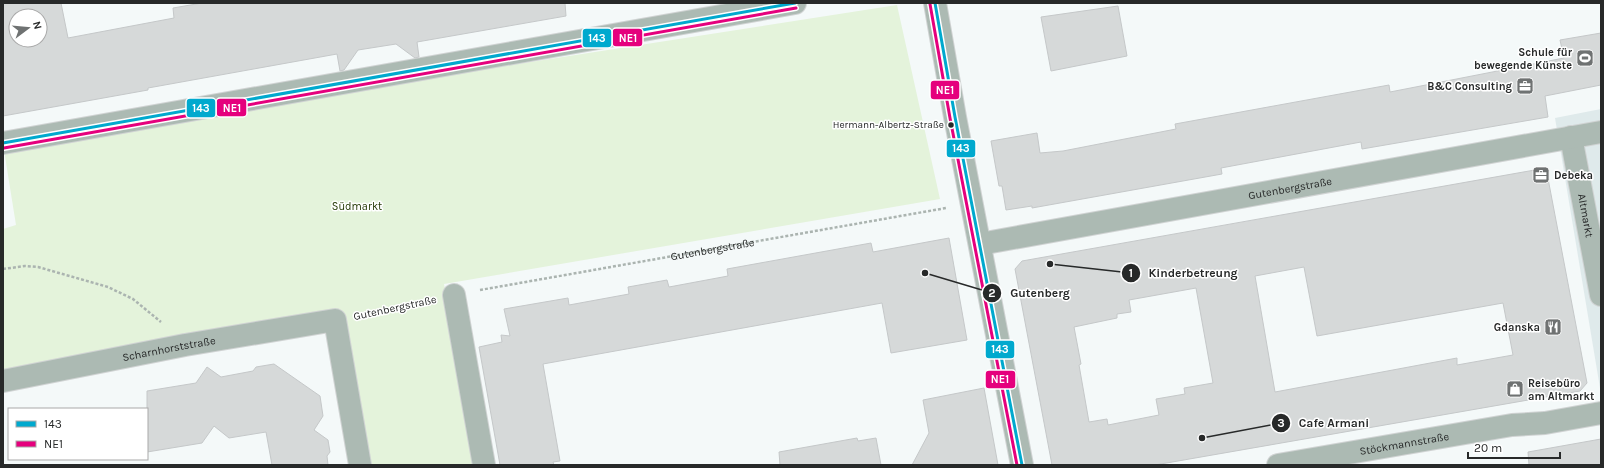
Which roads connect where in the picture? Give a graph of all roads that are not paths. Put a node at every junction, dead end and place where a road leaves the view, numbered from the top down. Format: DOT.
graph roads {
  1 [pos="795,3"];
  2 [pos="935,3"];
  3 [pos="1601,132"];
  4 [pos="1571,138"];
  5 [pos="3,144"];
  6 [pos="980,244"];
  7 [pos="454,295"];
  8 [pos="1601,295"];
  9 [pos="3,382"];
  10 [pos="1601,413"];
  11 [pos="360,465"];
  12 [pos="484,465"];
  13 [pos="1022,465"];
  14 [pos="1278,465"];
  1 -- 5 [label="street"];
  2 -- 6 [label="street"];
  3 -- 4 [label="street, Gutenbergstraße"];
  4 -- 6 [label="street, Gutenbergstraße"];
  4 -- 8 [label="street, Altmarkt"];
  6 -- 13 [label="street"];
  7 -- 12 [label="street"];
  9 -- 11 [label="street, Scharnhorststraße"];
  10 -- 14 [label="street, Stöckmannstraße"];
}
